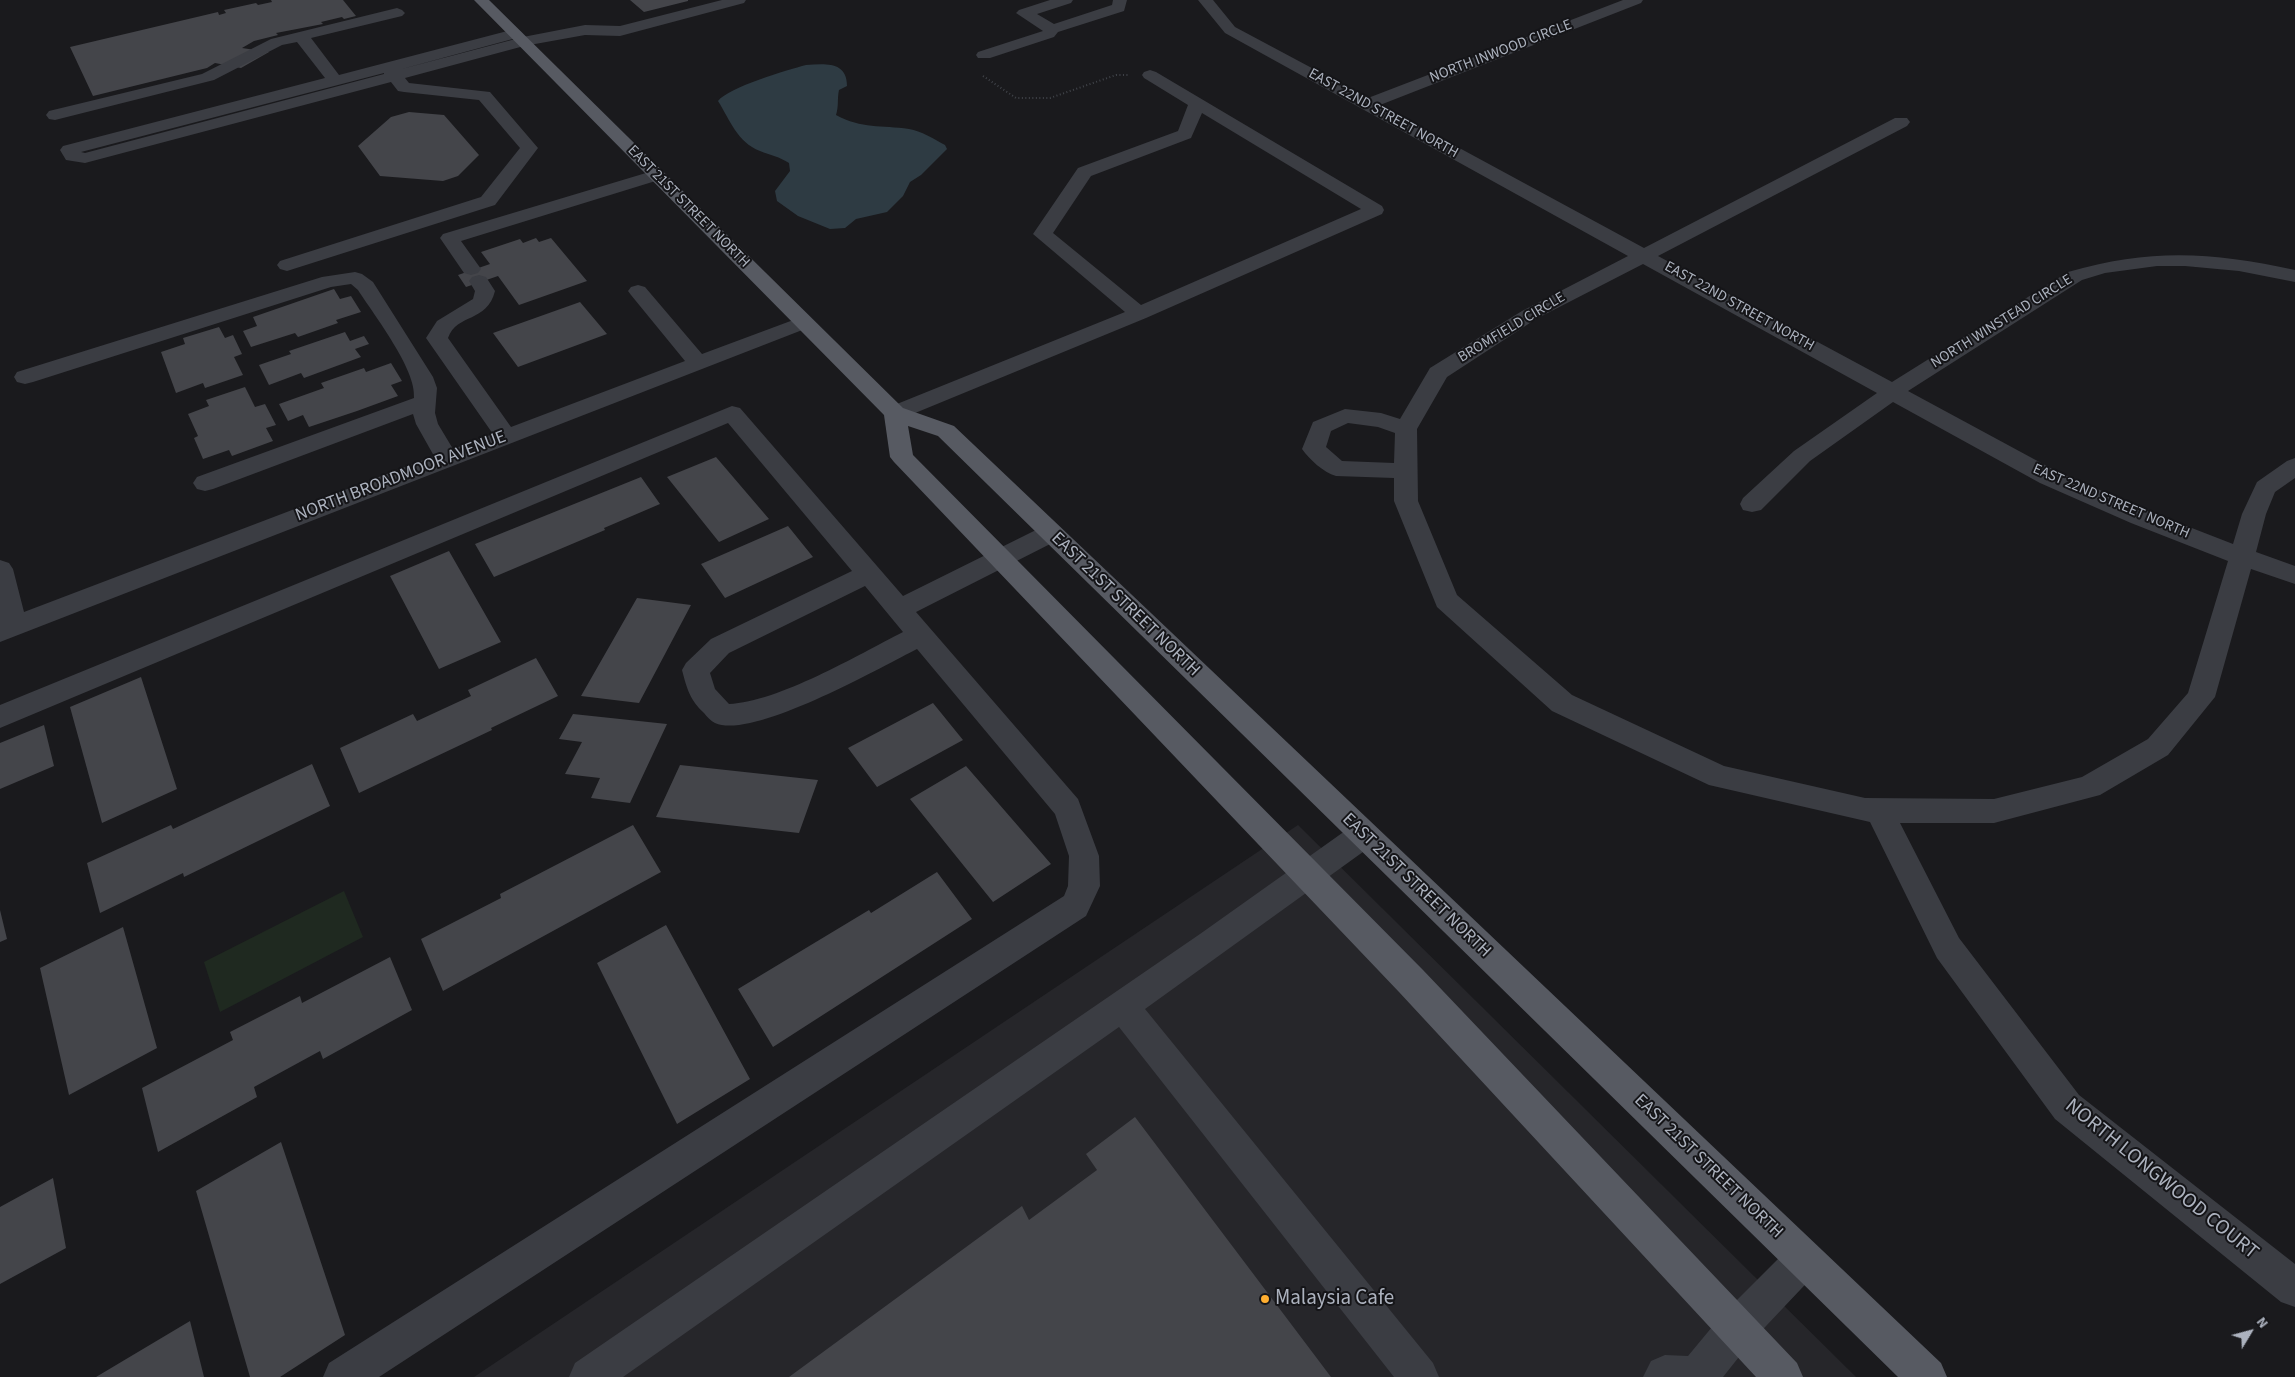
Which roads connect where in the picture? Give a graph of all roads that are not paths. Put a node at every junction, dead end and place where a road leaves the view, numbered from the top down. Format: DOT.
graph roads {
  1 [pos="481,0"];
  2 [pos="739,0"];
  3 [pos="1066,0"];
  4 [pos="1120,0"];
  5 [pos="1205,0"];
  6 [pos="1636,0"];
  7 [pos="397,12"];
  8 [pos="1052,29"];
  9 [pos="301,36"];
  10 [pos="519,38"];
  11 [pos="984,55"];
  12 [pos="391,72"];
  13 [pos="1150,76"];
  14 [pos="335,81"];
  15 [pos="171,86"];
  16 [pos="1197,103"];
  17 [pos="1366,105"];
  18 [pos="55,115"];
  19 [pos="1901,122"];
  20 [pos="202,126"];
  21 [pos="656,175"];
  22 [pos="1645,255"];
  23 [pos="287,265"];
  24 [pos="2295,276"];
  25 [pos="638,291"];
  26 [pos="1139,314"];
  27 [pos="802,323"];
  28 [pos="698,363"];
  29 [pos="25,377"];
  30 [pos="1892,392"];
  31 [pos="425,402"];
  32 [pos="895,413"];
  33 [pos="1406,429"];
  34 [pos="506,436"];
  35 [pos="447,459"];
  36 [pos="2295,466"];
  37 [pos="1405,471"];
  38 [pos="205,483"];
  39 [pos="1752,504"];
  40 [pos="1051,533"];
  41 [pos="2241,557"];
  42 [pos="1000,558"];
  43 [pos="0,569"];
  44 [pos="869,574"];
  45 [pos="2295,575"];
  46 [pos="900,609"];
  47 [pos="7,630"];
  48 [pos="922,635"];
  49 [pos="0,717"];
  50 [pos="1879,810"];
  51 [pos="1363,835"];
  52 [pos="1307,874"];
  53 [pos="1122,1006"];
  54 [pos="1804,1259"];
  55 [pos="2295,1288"];
  56 [pos="1736,1329"];
  57 [pos="343,1377"];
  58 [pos="589,1377"];
  59 [pos="1419,1377"];
  60 [pos="1663,1377"];
  61 [pos="1697,1377"];
  62 [pos="1783,1377"];
  63 [pos="1927,1377"];
  1 -- 10 [label="main road, EAST 21ST STREET NORTH"];
  2 -- 10 [label="street"];
  3 -- 8 [label="street"];
  4 -- 8 [label="street"];
  5 -- 17 [label="street, EAST 22ND STREET NORTH"];
  6 -- 17 [label="street, NORTH INWOOD CIRCLE"];
  7 -- 9 [label="street"];
  8 -- 11 [label="street"];
  9 -- 14 [label="street"];
  9 -- 15 [label="street"];
  10 -- 12 [label="street"];
  10 -- 21 [label="main road, EAST 21ST STREET NORTH"];
  12 -- 14 [label="street"];
  12 -- 20 [label="street"];
  12 -- 23 [label="street"];
  13 -- 16 [label="street"];
  14 -- 20 [label="street"];
  15 -- 18 [label="street"];
  15 -- 20 [label="street"];
  16 -- 26 [label="street"];
  16 -- 26 [label="street"];
  17 -- 22 [label="street, EAST 22ND STREET NORTH"];
  19 -- 22 [label="street, BROMFIELD CIRCLE"];
  20 -- 20 [label="street"];
  21 -- 27 [label="main road, EAST 21ST STREET NORTH"];
  21 -- 34 [label="street"];
  22 -- 30 [label="street, EAST 22ND STREET NORTH"];
  22 -- 33 [label="street, BROMFIELD CIRCLE"];
  24 -- 30 [label="street, NORTH WINSTEAD CIRCLE"];
  25 -- 28 [label="street"];
  26 -- 32 [label="street"];
  27 -- 28 [label="street, NORTH BROADMOOR AVENUE"];
  27 -- 32 [label="main road, EAST 21ST STREET NORTH"];
  28 -- 34 [label="street, NORTH BROADMOOR AVENUE"];
  29 -- 31 [label="street"];
  30 -- 39 [label="street, NORTH WINSTEAD CIRCLE"];
  30 -- 41 [label="street, EAST 22ND STREET NORTH"];
  31 -- 35 [label="street"];
  31 -- 38 [label="street"];
  32 -- 40 [label="main road, EAST 21ST STREET NORTH"];
  32 -- 42 [label="main road"];
  33 -- 37 [label="street, BROMFIELD CIRCLE"];
  33 -- 37 [label="street"];
  34 -- 35 [label="street, NORTH BROADMOOR AVENUE"];
  35 -- 47 [label="street, NORTH BROADMOOR AVENUE"];
  36 -- 41 [label="street, BROMFIELD CIRCLE"];
  37 -- 50 [label="street, BROMFIELD CIRCLE"];
  40 -- 42 [label="street"];
  40 -- 51 [label="main road, EAST 21ST STREET NORTH"];
  41 -- 45 [label="street, EAST 22ND STREET NORTH"];
  41 -- 50 [label="street, BROMFIELD CIRCLE"];
  42 -- 46 [label="street"];
  42 -- 52 [label="main road"];
  43 -- 47 [label="street"];
  44 -- 46 [label="street"];
  44 -- 48 [label="street"];
  44 -- 49 [label="street"];
  46 -- 48 [label="street"];
  48 -- 57 [label="street"];
  50 -- 55 [label="street, NORTH LONGWOOD COURT"];
  51 -- 52 [label="street"];
  51 -- 54 [label="main road, EAST 21ST STREET NORTH"];
  52 -- 53 [label="street"];
  52 -- 56 [label="main road"];
  53 -- 58 [label="street"];
  53 -- 59 [label="street"];
  54 -- 56 [label="street"];
  54 -- 63 [label="main road, EAST 21ST STREET NORTH"];
  56 -- 61 [label="street"];
  56 -- 62 [label="main road"];
  60 -- 61 [label="street"];
}
